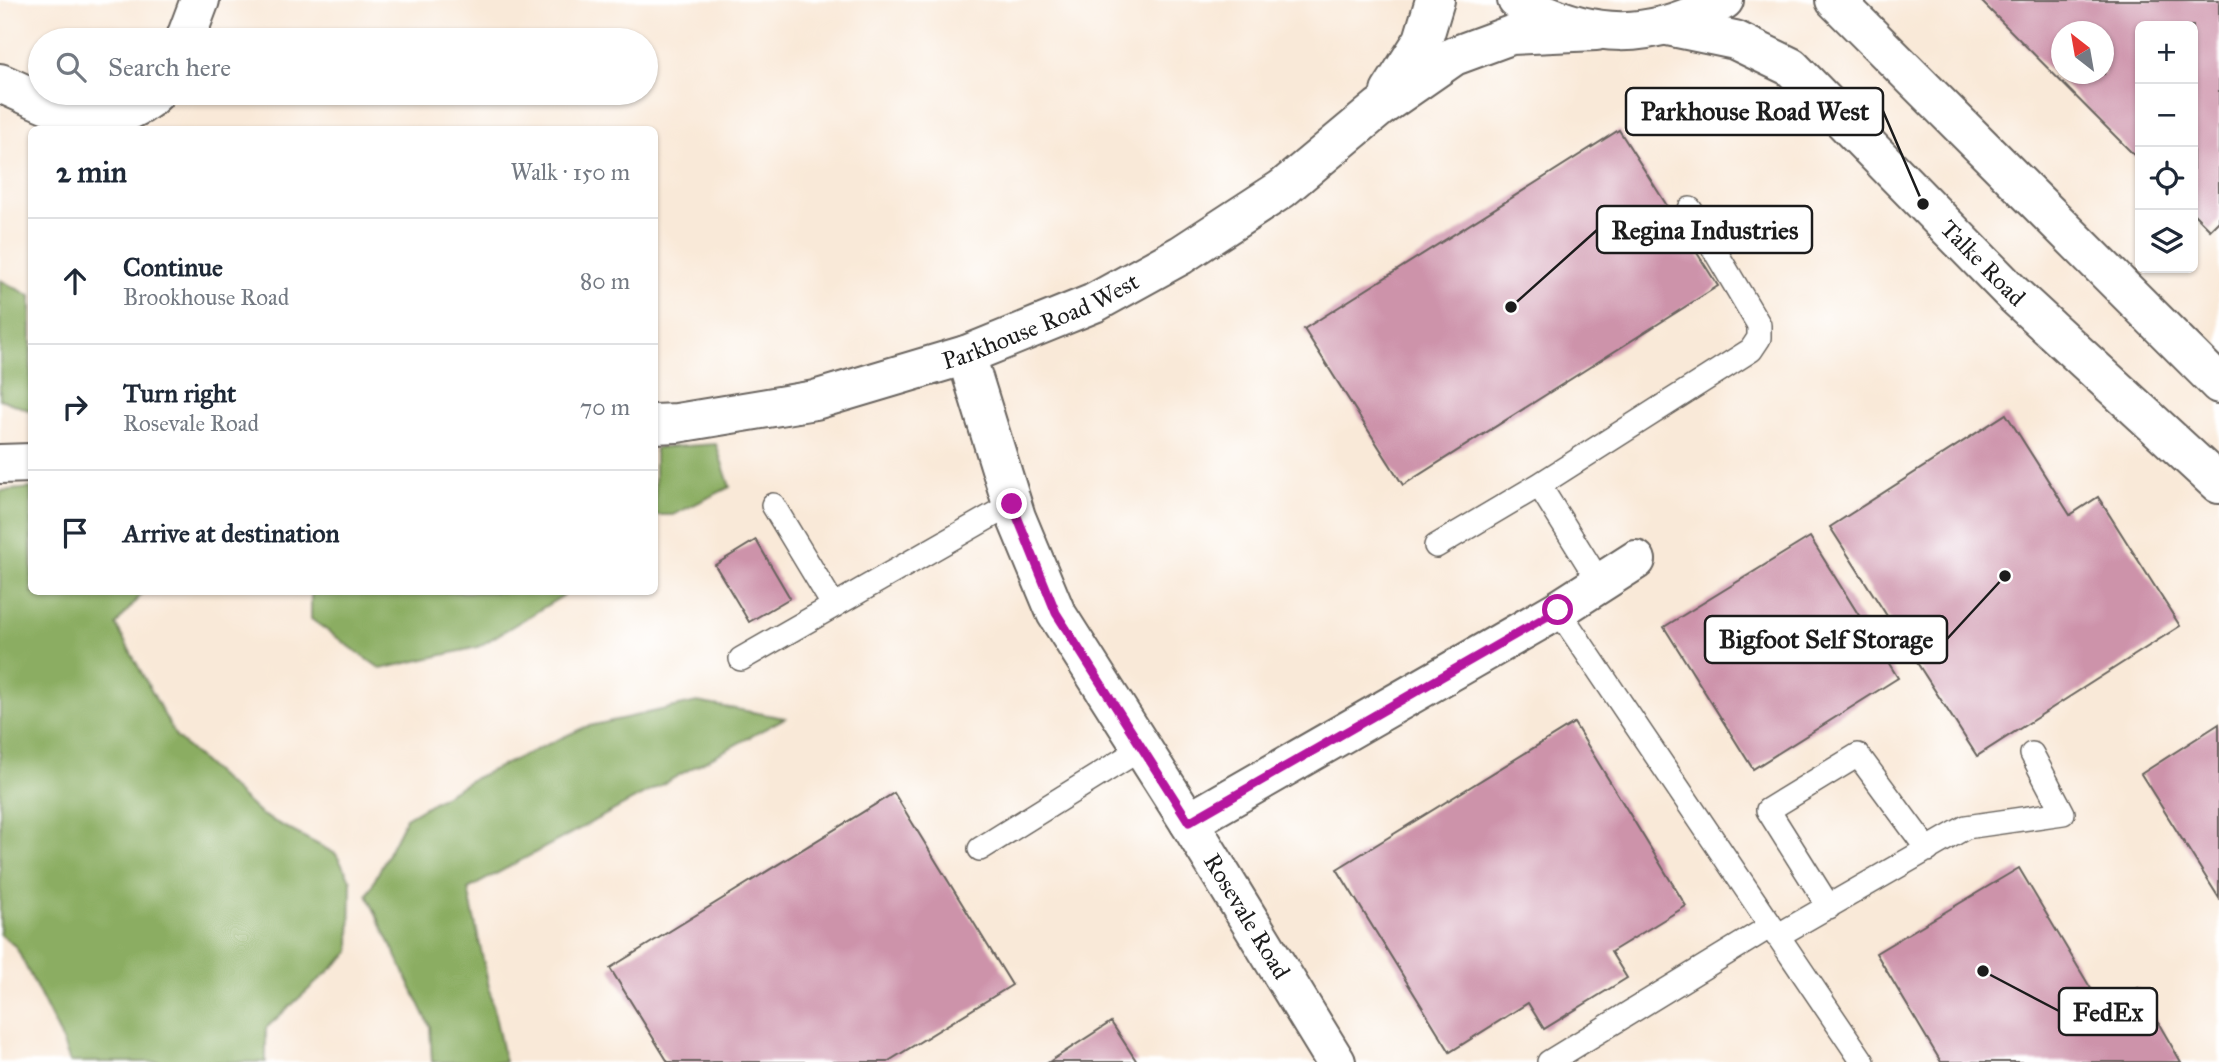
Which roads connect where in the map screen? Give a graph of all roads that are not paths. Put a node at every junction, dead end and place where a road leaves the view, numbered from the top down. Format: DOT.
graph roads {
  1 [pos="200,0"];
  2 [pos="1435,0"];
  3 [pos="1517,0"];
  4 [pos="1724,0"];
  5 [pos="1835,0"];
  6 [pos="1667,26"];
  7 [pos="190,28"];
  8 [pos="1603,31"];
  9 [pos="0,83"];
  10 [pos="28,95"];
  11 [pos="53,105"];
  12 [pos="138,105"];
  13 [pos="1379,108"];
  14 [pos="1690,209"];
  15 [pos="966,355"];
  16 [pos="2219,384"];
  17 [pos="658,425"];
  18 [pos="28,463"];
  19 [pos="0,464"];
  20 [pos="2219,484"];
  21 [pos="1539,485"];
  22 [pos="1012,504"];
  23 [pos="773,505"];
  24 [pos="1436,546"];
  25 [pos="1636,560"];
  26 [pos="1600,583"];
  27 [pos="834,606"];
  28 [pos="1558,610"];
  29 [pos="741,659"];
  30 [pos="1142,748"];
  31 [pos="2032,754"];
  32 [pos="1189,822"];
  33 [pos="980,849"];
  34 [pos="1928,850"];
  35 [pos="1829,907"];
  36 [pos="1774,931"];
  37 [pos="1336,1062"];
  38 [pos="1549,1062"];
  39 [pos="1863,1062"];
  1 -- 7 [label="main road"];
  2 -- 13 [label="main road, Parkhouse Road West"];
  3 -- 8 [label="main road"];
  4 -- 6 [label="main road"];
  5 -- 16 [label="main road"];
  6 -- 8 [label="main road"];
  6 -- 20 [label="main road, Talke Road"];
  8 -- 13 [label="main road, Parkhouse Road West"];
  9 -- 10 [label="main road"];
  11 -- 12 [label="main road"];
  13 -- 15 [label="main road, Parkhouse Road West"];
  14 -- 21 [label="lane"];
  15 -- 17 [label="main road, Parkhouse Road West"];
  15 -- 22 [label="main road, Rosevale Road"];
  18 -- 19 [label="main road"];
  21 -- 24 [label="lane"];
  21 -- 26 [label="lane"];
  22 -- 27 [label="lane"];
  22 -- 30 [label="main road, Rosevale Road"];
  23 -- 27 [label="lane"];
  25 -- 26 [label="main road"];
  26 -- 28 [label="main road"];
  27 -- 29 [label="lane"];
  28 -- 32 [label="main road"];
  28 -- 36 [label="lane"];
  30 -- 32 [label="main road, Rosevale Road"];
  30 -- 33 [label="lane"];
  31 -- 34 [label="lane"];
  32 -- 37 [label="main road, Rosevale Road"];
  34 -- 35 [label="lane"];
  34 -- 35 [label="lane"];
  35 -- 36 [label="lane"];
  36 -- 38 [label="lane"];
  36 -- 39 [label="lane"];
}
